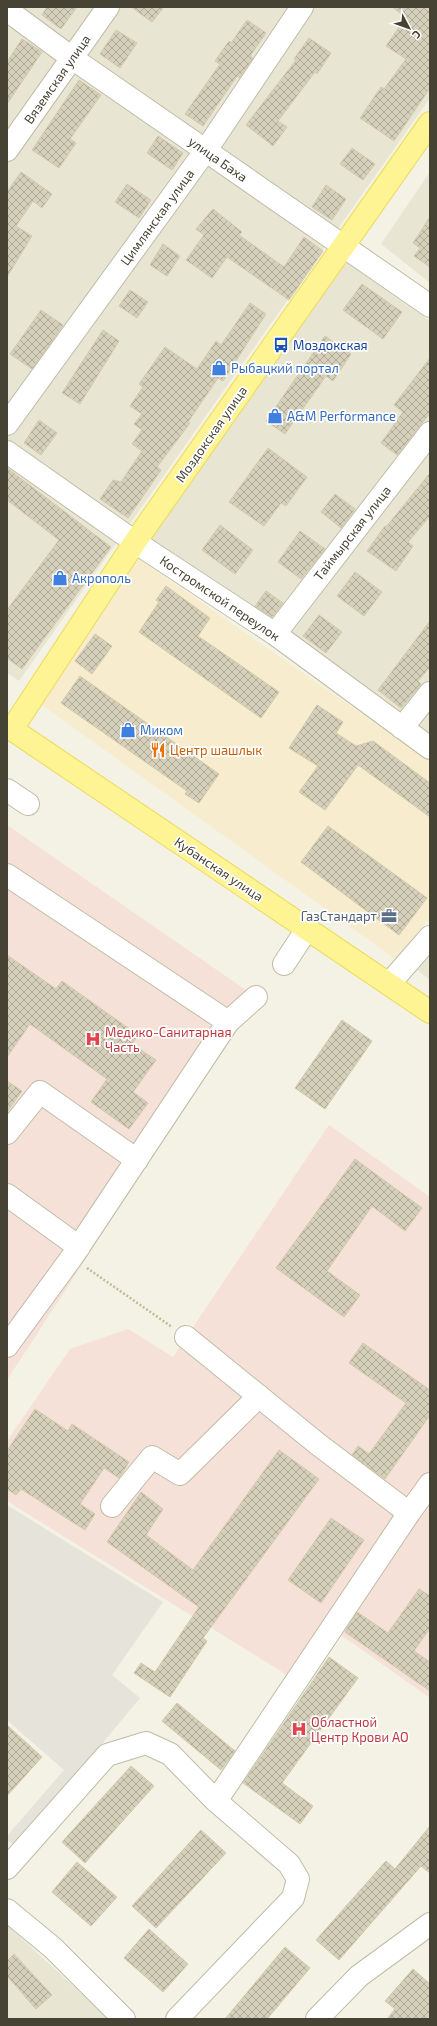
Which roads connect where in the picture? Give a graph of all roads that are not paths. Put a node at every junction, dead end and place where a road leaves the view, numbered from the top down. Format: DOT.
graph roads {
  1 [pos="108,7"];
  2 [pos="302,7"];
  3 [pos="7,10"];
  4 [pos="72,58"];
  5 [pos="430,123"];
  6 [pos="7,150"];
  7 [pos="206,150"];
  8 [pos="344,245"];
  9 [pos="430,306"];
  10 [pos="7,424"];
  11 [pos="430,433"];
  12 [pos="7,452"];
  13 [pos="135,542"];
  14 [pos="275,634"];
  15 [pos="430,693"];
  16 [pos="9,728"];
  17 [pos="402,728"];
  18 [pos="430,748"];
  19 [pos="7,790"];
  20 [pos="28,804"];
  21 [pos="7,875"];
  22 [pos="307,929"];
  23 [pos="430,937"];
  24 [pos="284,964"];
  25 [pos="389,984"];
  26 [pos="256,997"];
  27 [pos="430,1012"];
  28 [pos="228,1022"];
  29 [pos="7,1133"];
  30 [pos="137,1160"];
  31 [pos="7,1195"];
  32 [pos="76,1252"];
  33 [pos="186,1337"];
  34 [pos="7,1346"];
  35 [pos="259,1396"];
  36 [pos="430,1484"];
  37 [pos="112,1506"];
  38 [pos="409,1513"];
  39 [pos="216,1801"];
  40 [pos="7,1868"];
  41 [pos="7,1910"];
  42 [pos="430,1924"];
  43 [pos="124,2019"];
  44 [pos="177,2019"];
  45 [pos="317,2019"];
  1 -- 4 [label="street, Вяземская улица"];
  2 -- 7 [label="street, Цимлянская улица"];
  3 -- 4 [label="street, улица Баха"];
  4 -- 6 [label="street, Вяземская улица"];
  4 -- 7 [label="street, улица Баха"];
  5 -- 8 [label="main road, Моздокская улица"];
  7 -- 8 [label="street, улица Баха"];
  7 -- 10 [label="street, Цимлянская улица"];
  8 -- 9 [label="street, улица Баха"];
  8 -- 13 [label="main road, Моздокская улица"];
  11 -- 14 [label="street, Таймырская улица"];
  12 -- 13 [label="street, Костромской переулок"];
  13 -- 14 [label="street, Костромской переулок"];
  13 -- 16 [label="main road, Моздокская улица"];
  14 -- 17 [label="street, Костромской переулок"];
  15 -- 17 [label="street"];
  16 -- 22 [label="main road, Кубанская улица"];
  17 -- 18 [label="street, Костромской переулок"];
  19 -- 20 [label="street"];
  21 -- 28 [label="street"];
  22 -- 24 [label="street"];
  22 -- 25 [label="main road, Кубанская улица"];
  23 -- 25 [label="street"];
  25 -- 27 [label="main road, Кубанская улица"];
  26 -- 28 [label="street"];
  28 -- 30 [label="street"];
  29 -- 30 [label="street"];
  30 -- 32 [label="street"];
  31 -- 32 [label="street"];
  32 -- 34 [label="street"];
  33 -- 35 [label="street"];
  35 -- 37 [label="street"];
  35 -- 38 [label="street"];
  36 -- 38 [label="street"];
  38 -- 39 [label="street"];
  39 -- 40 [label="street"];
  39 -- 44 [label="street"];
  41 -- 43 [label="street"];
  42 -- 45 [label="street"];
}
